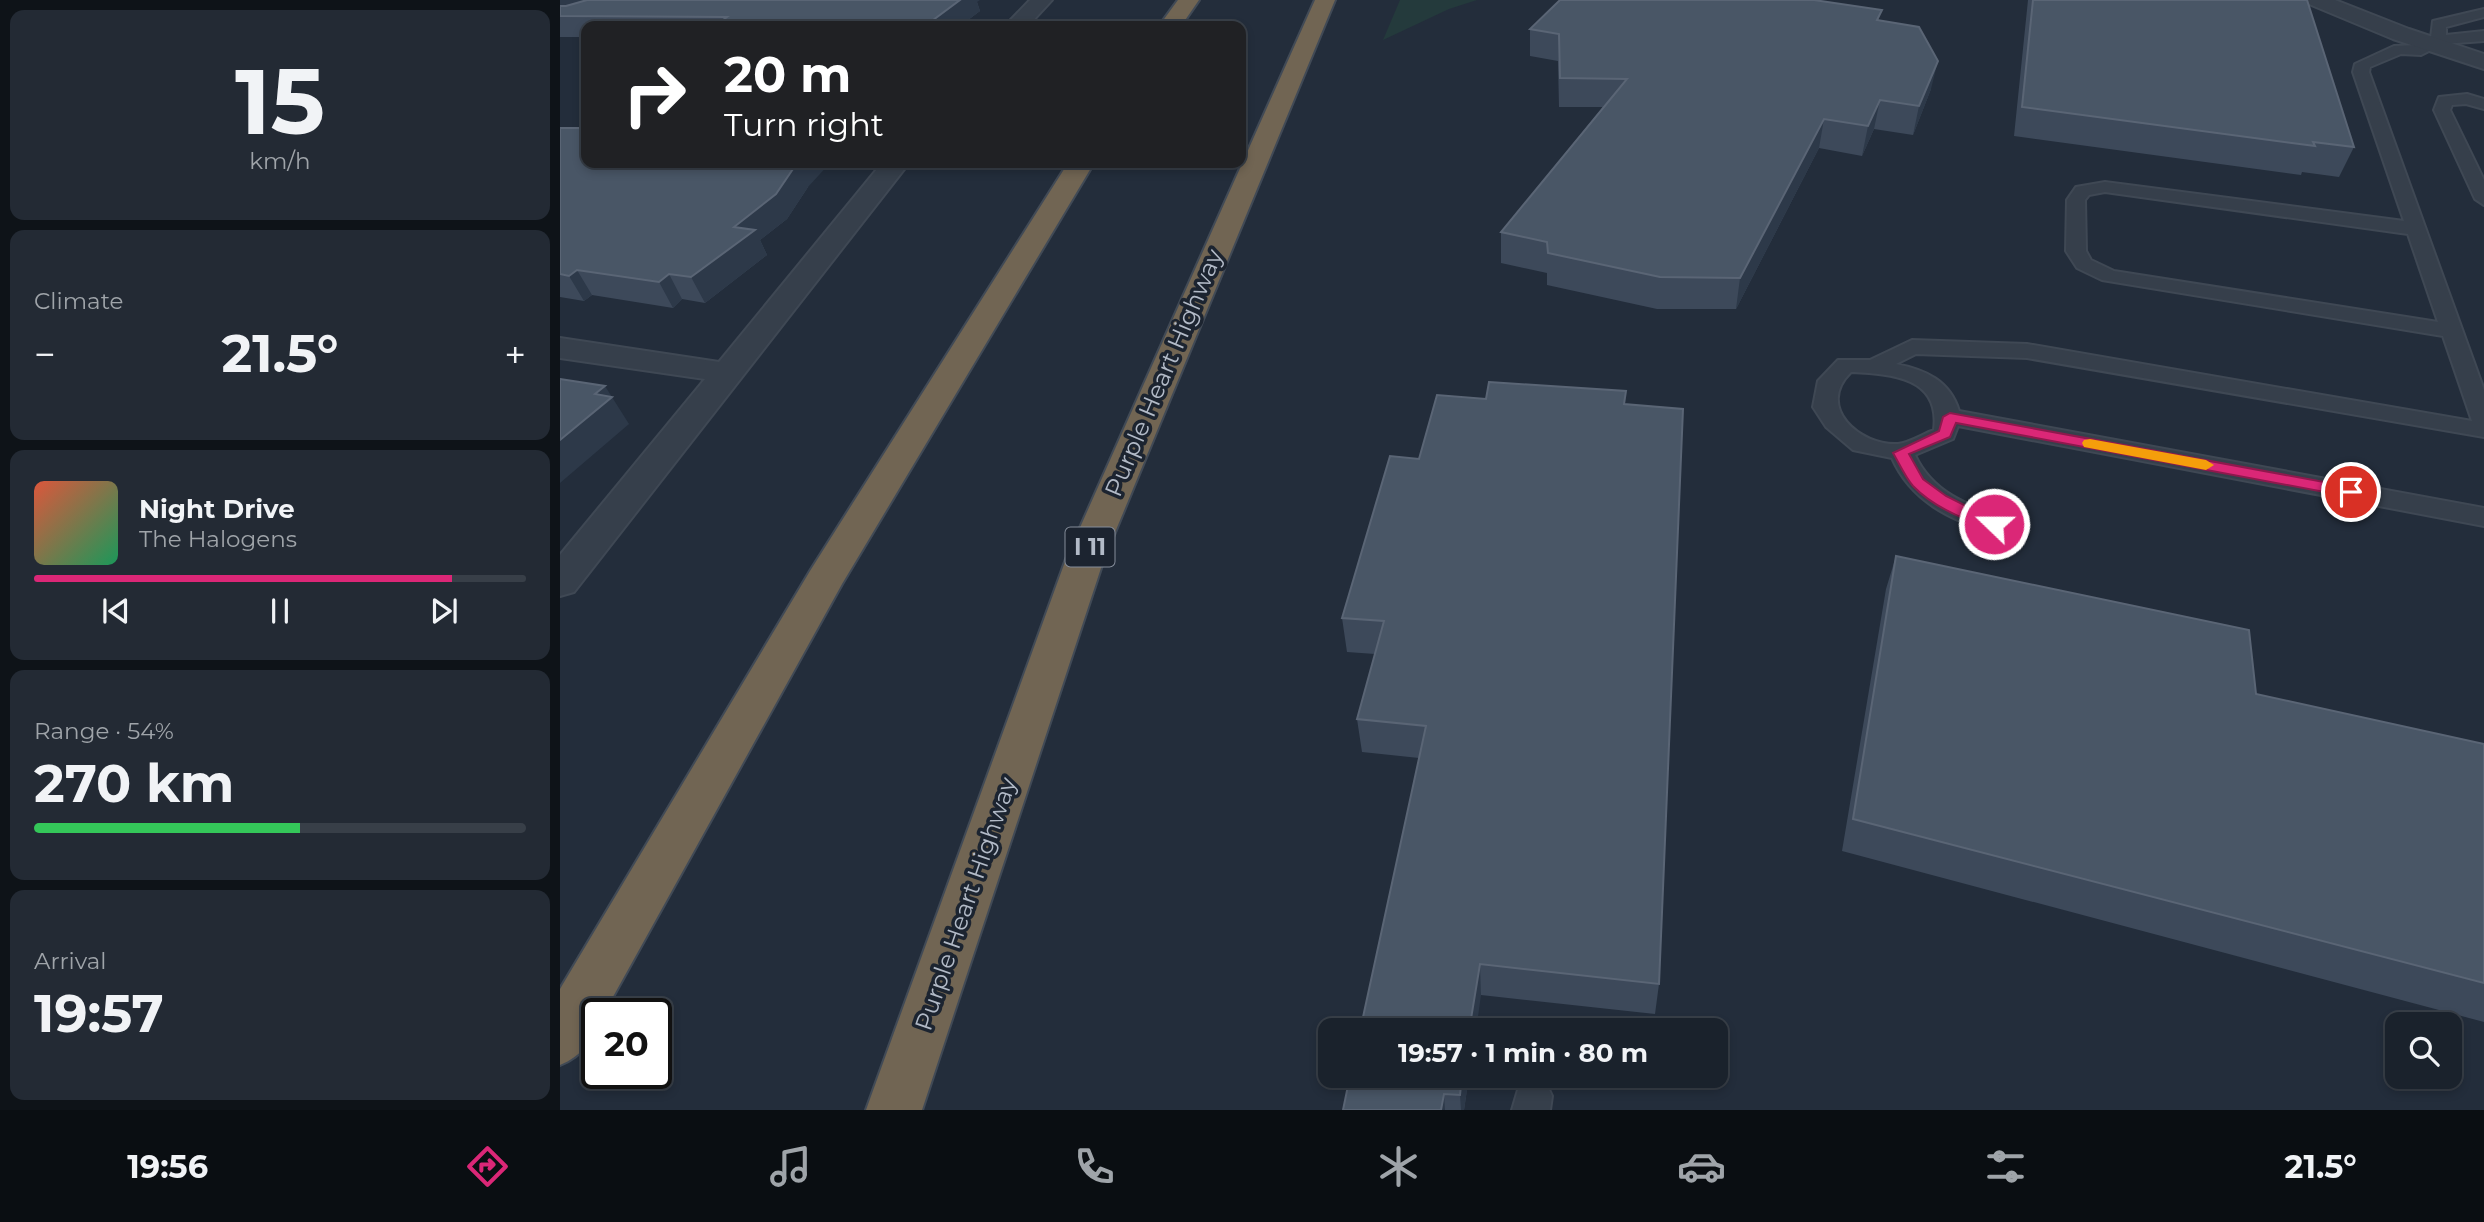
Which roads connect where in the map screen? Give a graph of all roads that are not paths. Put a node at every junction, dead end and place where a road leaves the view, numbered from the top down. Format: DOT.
graph roads {
  1 [pos="1042,0"];
  2 [pos="1189,0"];
  3 [pos="1325,0"];
  4 [pos="2316,0"];
  5 [pos="2484,13"];
  6 [pos="1021,21"];
  7 [pos="1174,21"];
  8 [pos="2484,36"];
  9 [pos="2430,45"];
  10 [pos="2484,62"];
  11 [pos="2484,104"];
  12 [pos="892,168"];
  13 [pos="1078,168"];
  14 [pos="2484,200"];
  15 [pos="2417,229"];
  16 [pos="2453,331"];
  17 [pos="560,348"];
  18 [pos="1874,367"];
  19 [pos="728,373"];
  20 [pos="1950,417"];
  21 [pos="2484,422"];
  22 [pos="2484,430"];
  23 [pos="1901,453"];
  24 [pos="2484,517"];
  25 [pos="1994,524"];
  26 [pos="560,582"];
  27 [pos="560,1040"];
  28 [pos="894,1110"];
  1 -- 6 [label="street"];
  2 -- 7 [label="highway"];
  3 -- 28 [label="highway, Purple Heart Highway / I 11"];
  4 -- 9 [label="street"];
  5 -- 9 [label="lane"];
  8 -- 9 [label="lane"];
  9 -- 10 [label="street"];
  9 -- 15 [label="lane"];
  11 -- 14 [label="lane"];
  12 -- 19 [label="street"];
  13 -- 27 [label="highway"];
  15 -- 16 [label="lane"];
  15 -- 16 [label="lane"];
  16 -- 21 [label="lane"];
  17 -- 19 [label="street"];
  18 -- 20 [label="lane"];
  18 -- 22 [label="lane"];
  18 -- 23 [label="lane"];
  19 -- 26 [label="street"];
  20 -- 23 [label="lane"];
  20 -- 24 [label="lane"];
  23 -- 25 [label="lane"];
}
